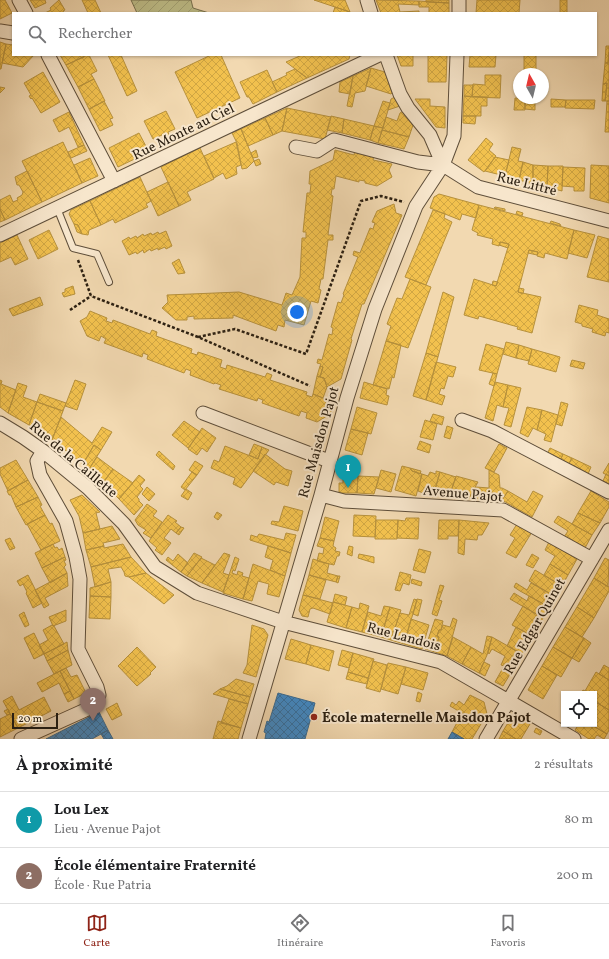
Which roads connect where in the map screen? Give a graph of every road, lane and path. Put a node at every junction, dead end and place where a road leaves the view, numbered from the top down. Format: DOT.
graph roads {
  1 [pos="18,0"];
  2 [pos="367,0"];
  3 [pos="459,0"];
  4 [pos="25,12"];
  5 [pos="372,12"];
  6 [pos="459,12"];
  7 [pos="0,31"];
  8 [pos="12,34"];
  9 [pos="49,56"];
  10 [pos="377,56"];
  11 [pos="386,56"];
  12 [pos="457,56"];
  13 [pos="296,147"];
  14 [pos="443,165"];
  15 [pos="114,181"];
  16 [pos="407,203"];
  17 [pos="57,208"];
  18 [pos="609,221"];
  19 [pos="0,235"];
  20 [pos="73,248"];
  21 [pos="109,282"];
  22 [pos="91,296"];
  23 [pos="70,310"];
  24 [pos="198,337"];
  25 [pos="310,386"];
  26 [pos="203,413"];
  27 [pos="462,420"];
  28 [pos="0,423"];
  29 [pos="43,451"];
  30 [pos="330,461"];
  31 [pos="609,492"];
  32 [pos="320,495"];
  33 [pos="609,530"];
  34 [pos="592,559"];
  35 [pos="283,622"];
  36 [pos="509,701"];
  37 [pos="21,739"];
  38 [pos="249,739"];
  39 [pos="486,739"];
  40 [pos="574,739"];
  1 -- 4 [label="street"];
  2 -- 5 [label="street"];
  3 -- 6 [label="street"];
  7 -- 8 [label="street"];
  9 -- 15 [label="street"];
  10 -- 15 [label="street, Rue Monte au Ciel"];
  11 -- 14 [label="street"];
  12 -- 14 [label="street, Rue Maisdon Pajot"];
  13 -- 14 [label="street"];
  14 -- 18 [label="street, Rue Littré"];
  14 -- 30 [label="street, Rue Maisdon Pajot"];
  15 -- 17 [label="street, Rue Monte au Ciel"];
  16 -- 24 [label="path"];
  17 -- 19 [label="street, Rue Monte au Ciel"];
  17 -- 20 [label="lane"];
  20 -- 21 [label="lane"];
  20 -- 22 [label="path"];
  22 -- 23 [label="path"];
  22 -- 24 [label="path"];
  24 -- 25 [label="path"];
  26 -- 30 [label="street"];
  27 -- 31 [label="street"];
  28 -- 29 [label="street, Rue de la Caillette"];
  29 -- 35 [label="street, Rue de la Caillette"];
  29 -- 37 [label="street"];
  30 -- 32 [label="street, Rue Maisdon Pajot"];
  32 -- 34 [label="street, Avenue Pajot"];
  32 -- 35 [label="street, Rue Maisdon Pajot"];
  33 -- 34 [label="street, Rue Edgar Quinet"];
  34 -- 36 [label="street, Rue Edgar Quinet"];
  35 -- 36 [label="street, Rue Landois"];
  35 -- 38 [label="street, Rue Maisdon Pajot"];
  36 -- 39 [label="street, Rue Edgar Quinet"];
  36 -- 40 [label="street, Rue Landois"];
}
